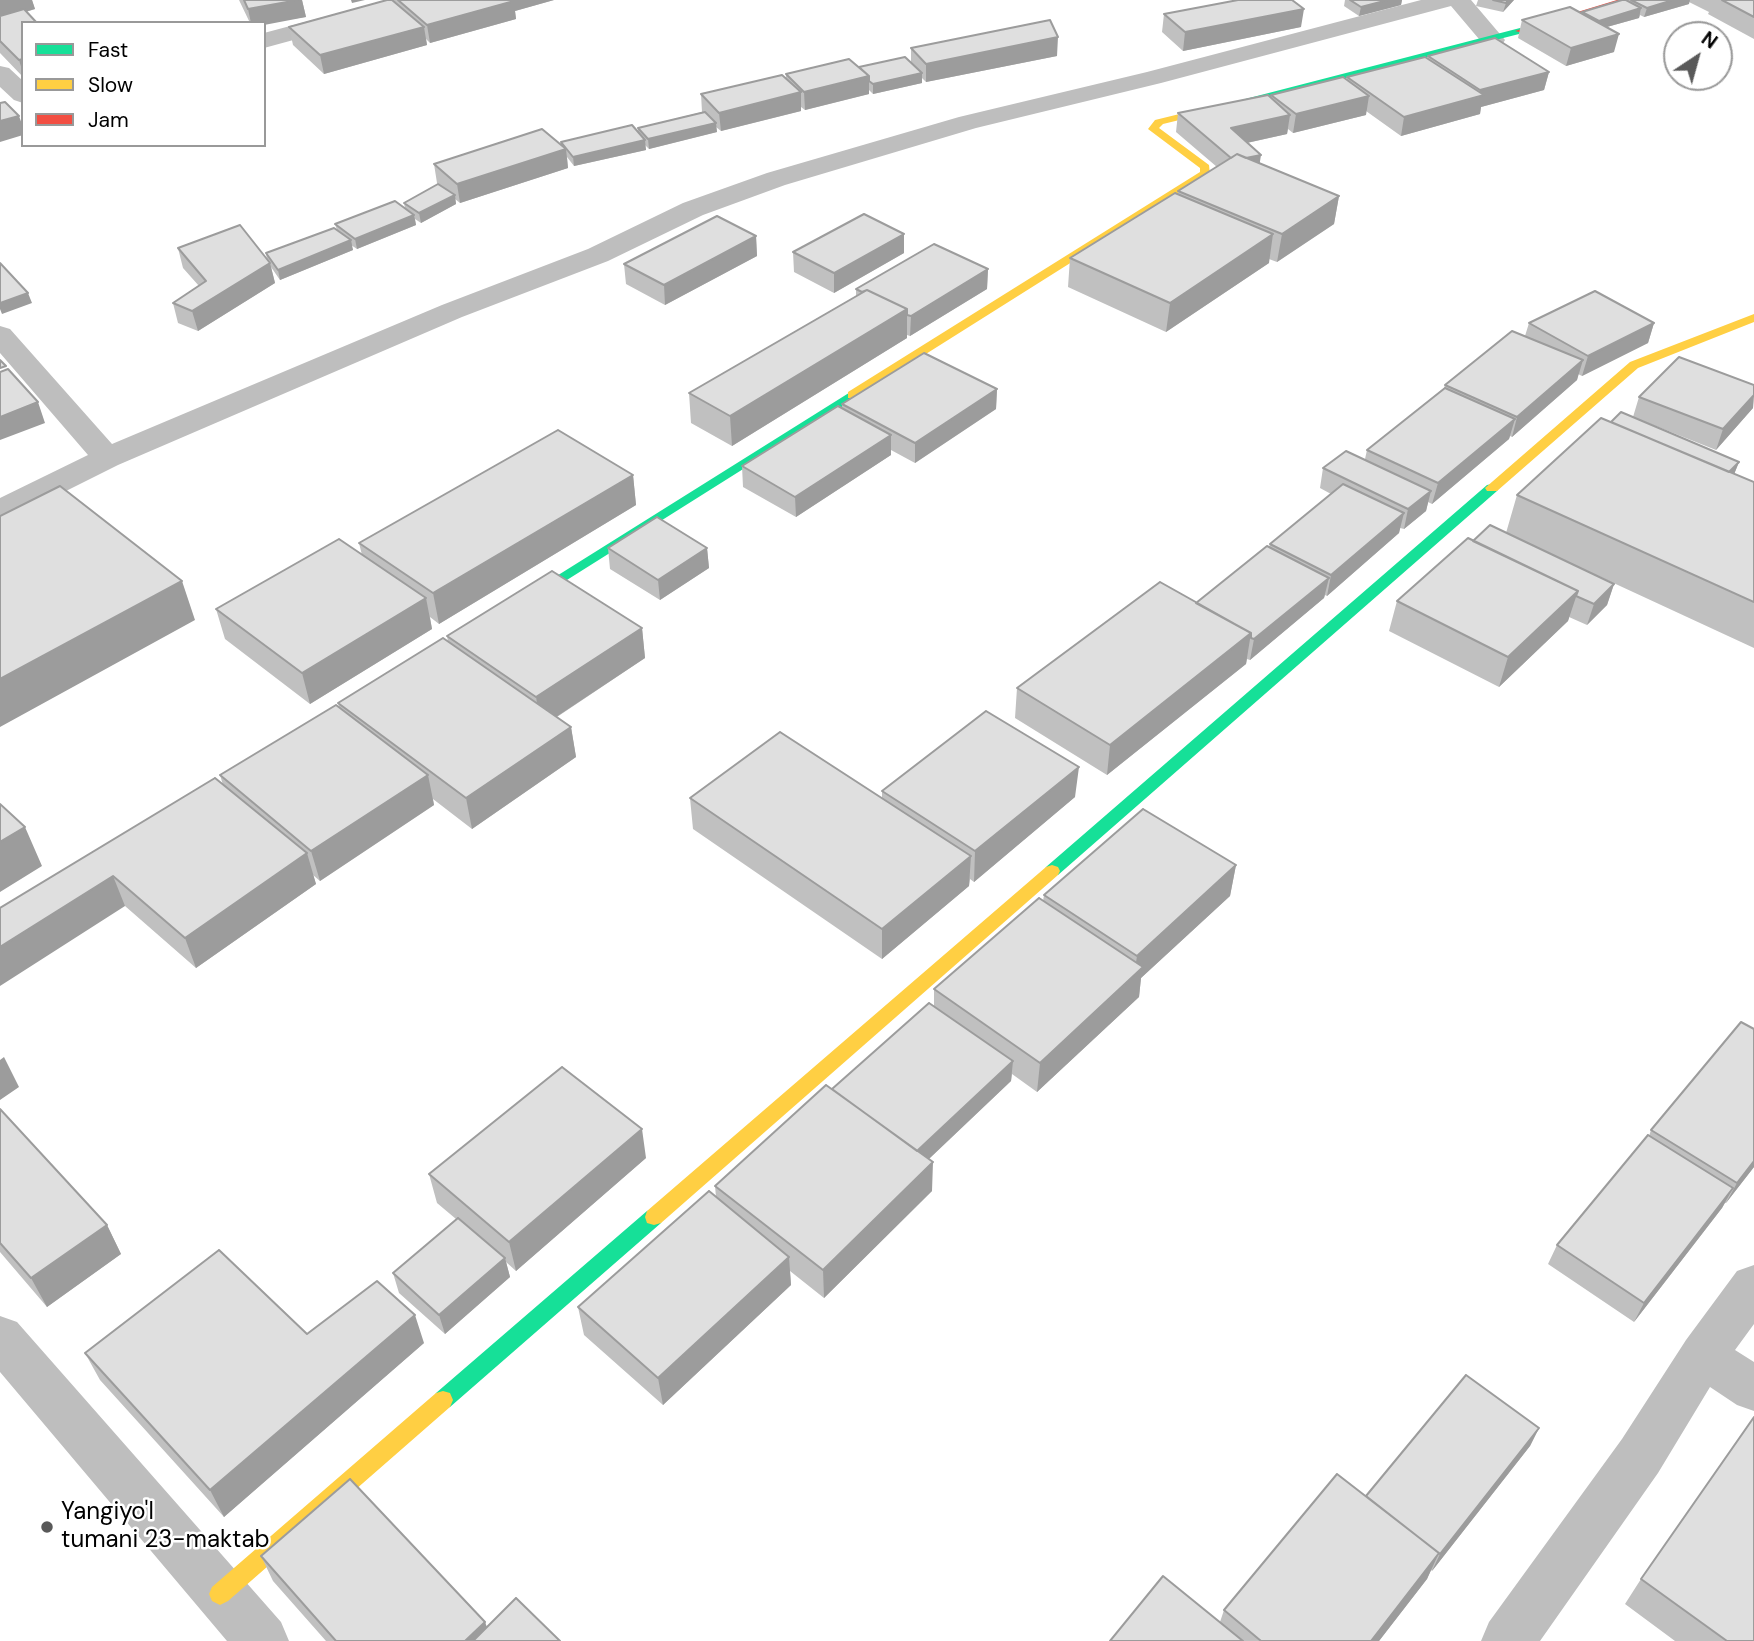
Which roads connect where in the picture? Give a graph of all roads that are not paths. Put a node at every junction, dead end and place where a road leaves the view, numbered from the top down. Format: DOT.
graph roads {
  1 [pos="414,0"];
  2 [pos="1629,0"];
  3 [pos="1457,3"];
  4 [pos="332,10"];
  5 [pos="266,40"];
  6 [pos="1493,40"];
  7 [pos="0,73"];
  8 [pos="21,93"];
  9 [pos="21,108"];
  10 [pos="0,114"];
  11 [pos="1754,318"];
  12 [pos="0,335"];
  13 [pos="107,458"];
  14 [pos="0,512"];
  15 [pos="506,612"];
  16 [pos="1754,1286"];
  17 [pos="0,1337"];
  18 [pos="1703,1355"];
  19 [pos="1754,1389"];
  20 [pos="220,1594"];
  21 [pos="262,1641"];
  22 [pos="1508,1641"];
  1 -- 4 [label="street"];
  2 -- 6 [label="street"];
  3 -- 6 [label="street"];
  3 -- 13 [label="street"];
  4 -- 5 [label="street"];
  6 -- 15 [label="street"];
  7 -- 8 [label="street"];
  9 -- 10 [label="street"];
  11 -- 20 [label="street"];
  12 -- 13 [label="street"];
  13 -- 14 [label="street"];
  16 -- 18 [label="street"];
  17 -- 20 [label="street"];
  18 -- 19 [label="street"];
  18 -- 22 [label="street"];
  20 -- 21 [label="street"];
}
